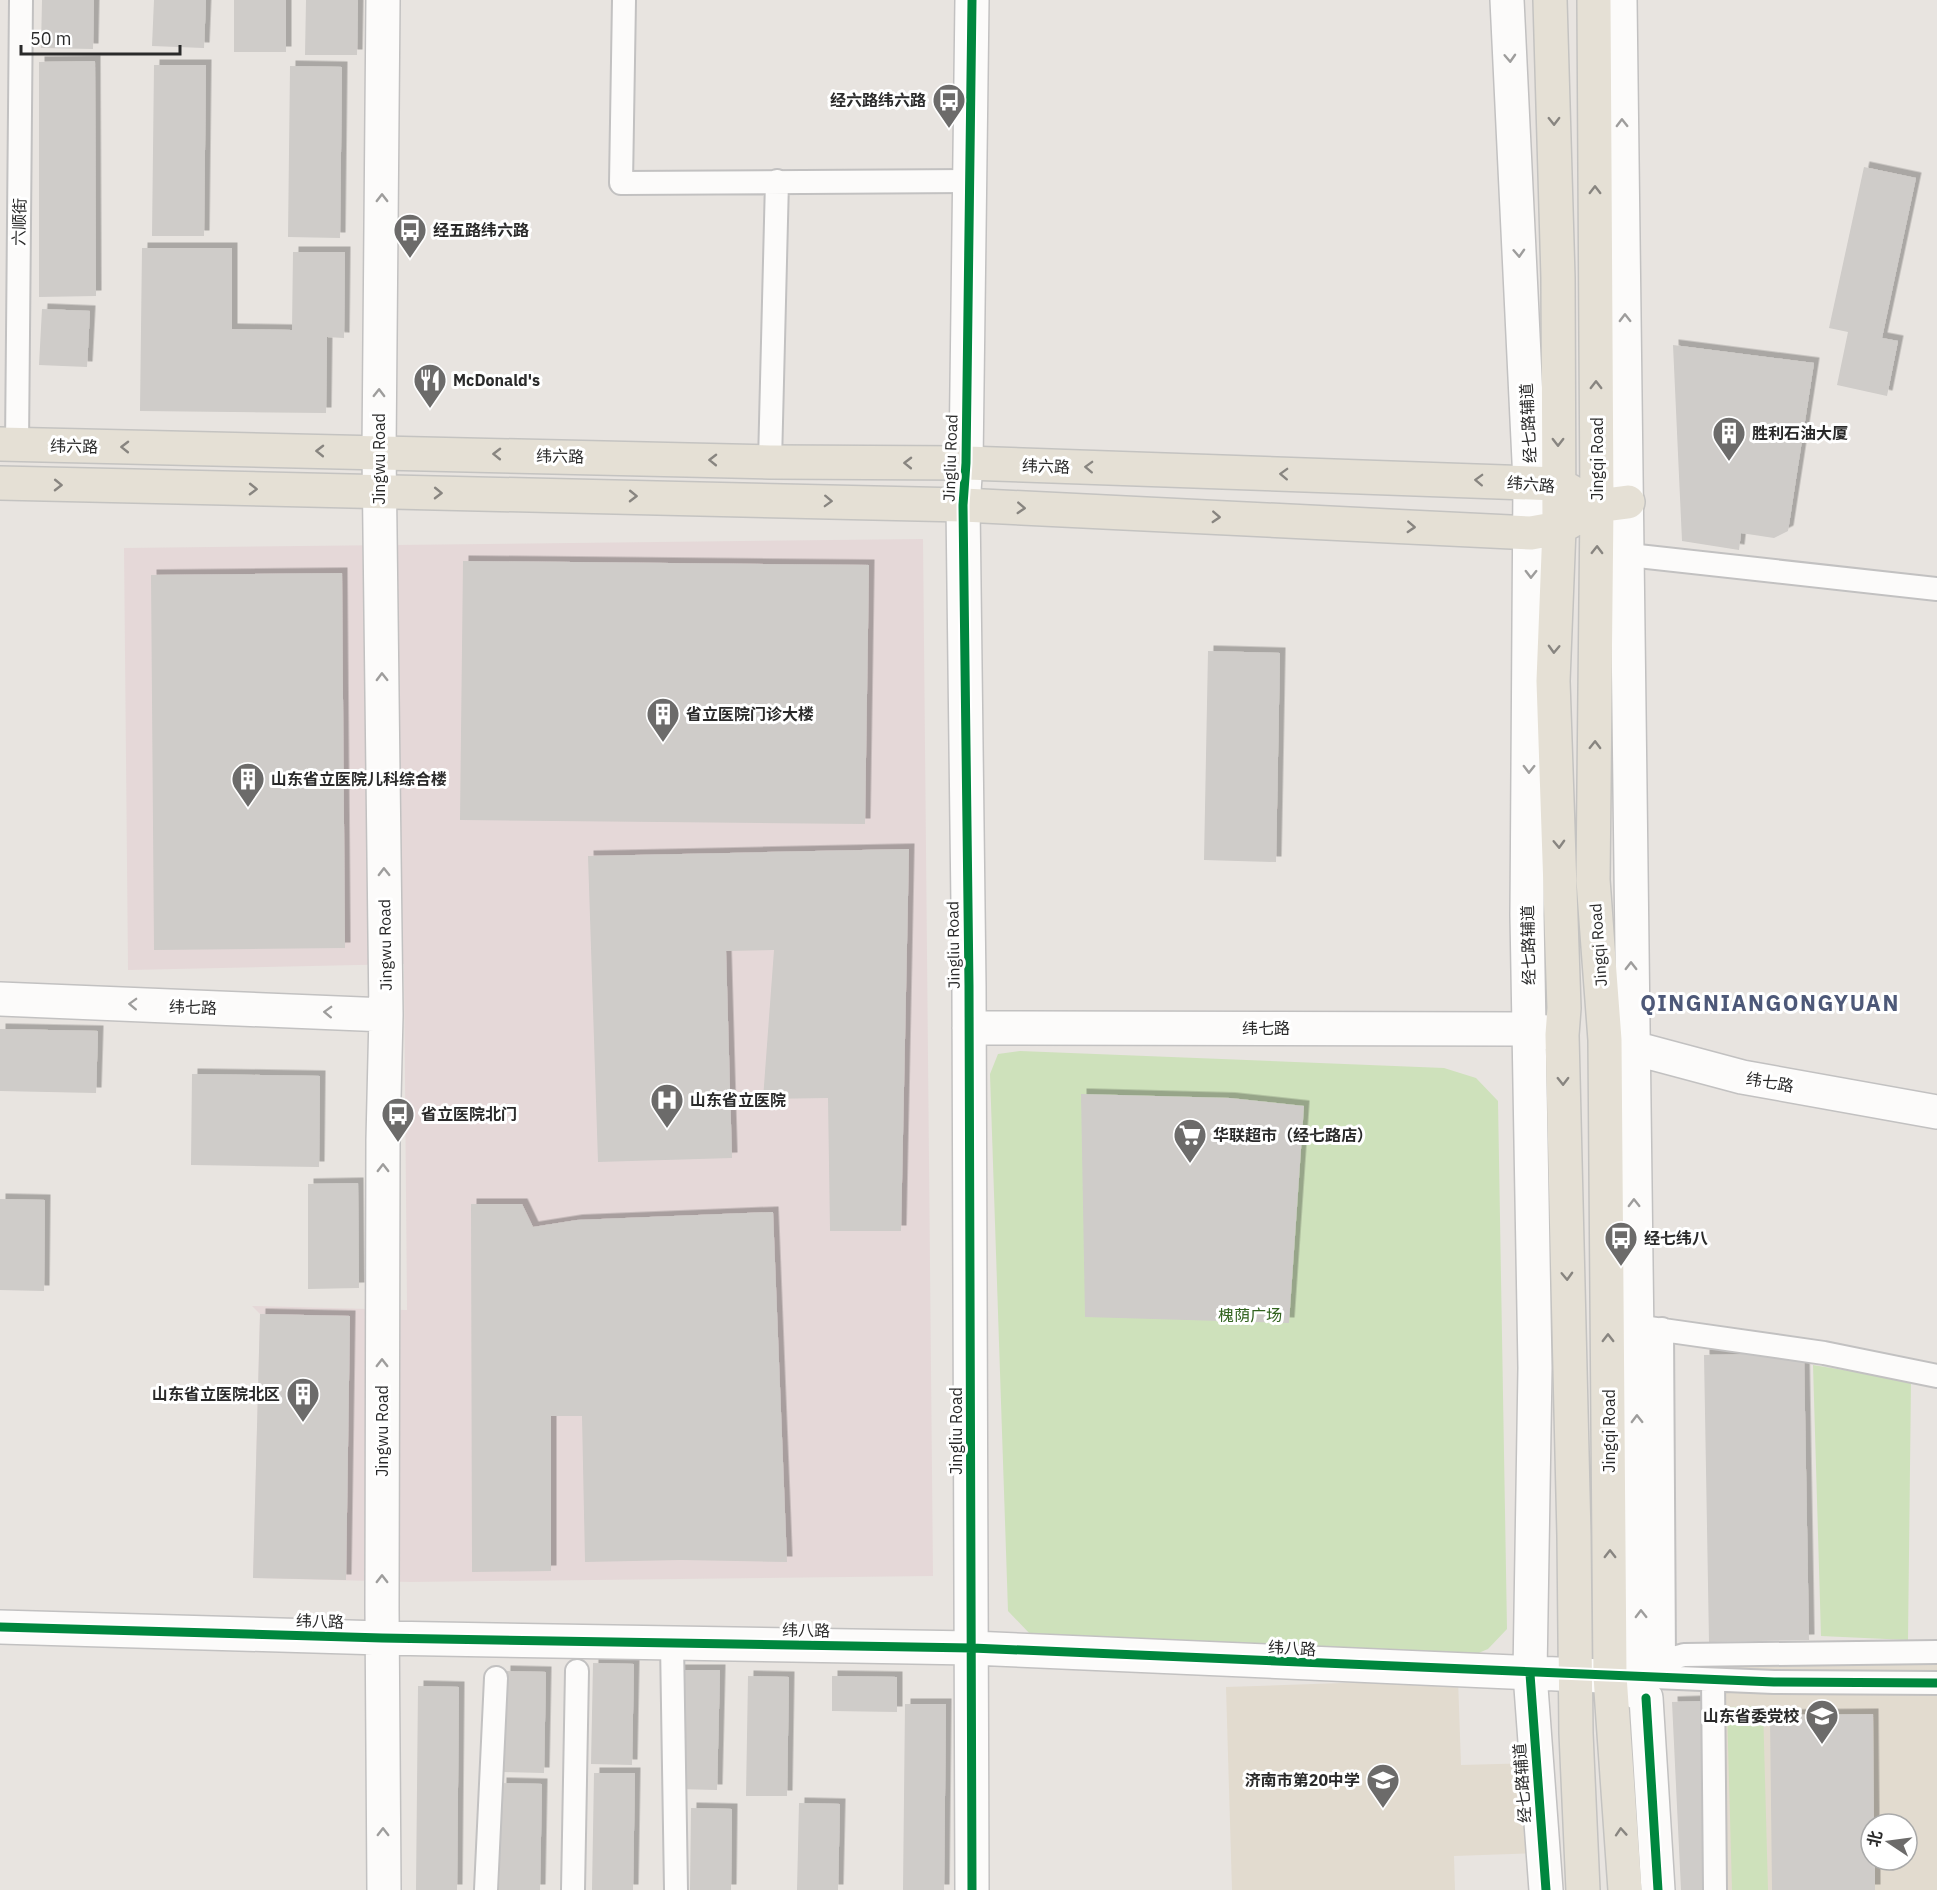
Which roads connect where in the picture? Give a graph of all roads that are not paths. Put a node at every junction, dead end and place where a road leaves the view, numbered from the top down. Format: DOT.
graph roads {
  1 [pos="21,0"];
  2 [pos="383,0"];
  3 [pos="624,0"];
  4 [pos="972,0"];
  5 [pos="1507,0"];
  6 [pos="1550,0"];
  7 [pos="1593,0"];
  8 [pos="1620,0"];
  9 [pos="777,181"];
  10 [pos="969,181"];
  11 [pos="8,444"];
  12 [pos="378,452"];
  13 [pos="770,462"];
  14 [pos="966,463"];
  15 [pos="0,483"];
  16 [pos="1544,483"];
  17 [pos="379,492"];
  18 [pos="1613,504"];
  19 [pos="963,505"];
  20 [pos="1545,530"];
  21 [pos="1629,555"];
  22 [pos="1937,589"];
  23 [pos="0,999"];
  24 [pos="386,1015"];
  25 [pos="969,1028"];
  26 [pos="1529,1029"];
  27 [pos="1562,1035"];
  28 [pos="1618,1044"];
  29 [pos="1937,1112"];
  30 [pos="1649,1328"];
  31 [pos="1937,1376"];
  32 [pos="0,1627"];
  33 [pos="382,1638"];
  34 [pos="672,1643"];
  35 [pos="972,1648"];
  36 [pos="1937,1652"];
  37 [pos="1664,1660"];
  38 [pos="577,1671"];
  39 [pos="1530,1674"];
  40 [pos="1575,1675"];
  41 [pos="1610,1676"];
  42 [pos="496,1678"];
  43 [pos="1713,1680"];
  44 [pos="1937,1683"];
  45 [pos="384,1890"];
  46 [pos="486,1890"];
  47 [pos="573,1890"];
  48 [pos="676,1890"];
  49 [pos="972,1890"];
  50 [pos="1546,1890"];
  51 [pos="1583,1890"];
  52 [pos="1625,1890"];
  53 [pos="1658,1890"];
  54 [pos="1715,1890"];
  1 -- 11 [label="street, 六顺街"];
  12 -- 2 [label="street, Jingwu Road, one-way"];
  3 -- 9 [label="street"];
  4 -- 10 [label="street, Jingliu Road"];
  5 -- 16 [label="street, 经七路辅道, one-way"];
  6 -- 16 [label="main road, one-way"];
  18 -- 7 [label="main road, Jingqi Road, one-way"];
  18 -- 8 [label="street, one-way"];
  9 -- 10 [label="street"];
  9 -- 13 [label="street"];
  10 -- 14 [label="street, Jingliu Road"];
  12 -- 11 [label="main road, 纬六路, one-way"];
  13 -- 12 [label="main road, 纬六路, one-way"];
  12 -- 17 [label="street, Jingwu Road"];
  14 -- 13 [label="main road, 纬六路, one-way"];
  16 -- 14 [label="main road, 纬六路, one-way"];
  14 -- 19 [label="street, Jingliu Road"];
  15 -- 17 [label="main road, one-way"];
  16 -- 18 [label="main road, 纬六路"];
  16 -- 20 [label="main road"];
  17 -- 19 [label="main road, one-way"];
  24 -- 17 [label="street, Jingwu Road, one-way"];
  18 -- 20 [label="main road"];
  18 -- 21 [label="street"];
  28 -- 18 [label="main road, Jingqi Road, one-way"];
  19 -- 20 [label="main road, one-way"];
  19 -- 25 [label="street, Jingliu Road"];
  20 -- 26 [label="street, 经七路辅道, one-way"];
  20 -- 27 [label="main road, one-way"];
  21 -- 22 [label="street"];
  28 -- 21 [label="street, one-way"];
  24 -- 23 [label="street, 纬七路, one-way"];
  33 -- 24 [label="street, Jingwu Road, one-way"];
  25 -- 26 [label="street, 纬七路"];
  25 -- 35 [label="street, Jingliu Road"];
  26 -- 27 [label="street, 纬七路"];
  26 -- 39 [label="street, 经七路辅道"];
  27 -- 40 [label="main road, one-way"];
  28 -- 29 [label="street, 纬七路"];
  30 -- 28 [label="street, one-way"];
  41 -- 28 [label="main road, Jingqi Road, one-way"];
  30 -- 31 [label="street"];
  30 -- 37 [label="street"];
  41 -- 30 [label="street, one-way"];
  32 -- 33 [label="street, 纬八路"];
  33 -- 34 [label="street, 纬八路"];
  45 -- 33 [label="street, Jingwu Road, one-way"];
  34 -- 35 [label="street, 纬八路"];
  34 -- 48 [label="street"];
  35 -- 39 [label="street, 纬八路"];
  35 -- 49 [label="street, Jingliu Road"];
  36 -- 37 [label="street"];
  37 -- 41 [label="street"];
  38 -- 47 [label="street"];
  39 -- 40 [label="street, 纬八路"];
  39 -- 50 [label="street, 经七路辅道"];
  40 -- 41 [label="street, 纬八路"];
  40 -- 51 [label="main road"];
  41 -- 43 [label="street"];
  52 -- 41 [label="main road, Jingqi Road, one-way"];
  41 -- 53 [label="street"];
  42 -- 46 [label="street"];
  43 -- 44 [label="street"];
  43 -- 54 [label="street"];
}
